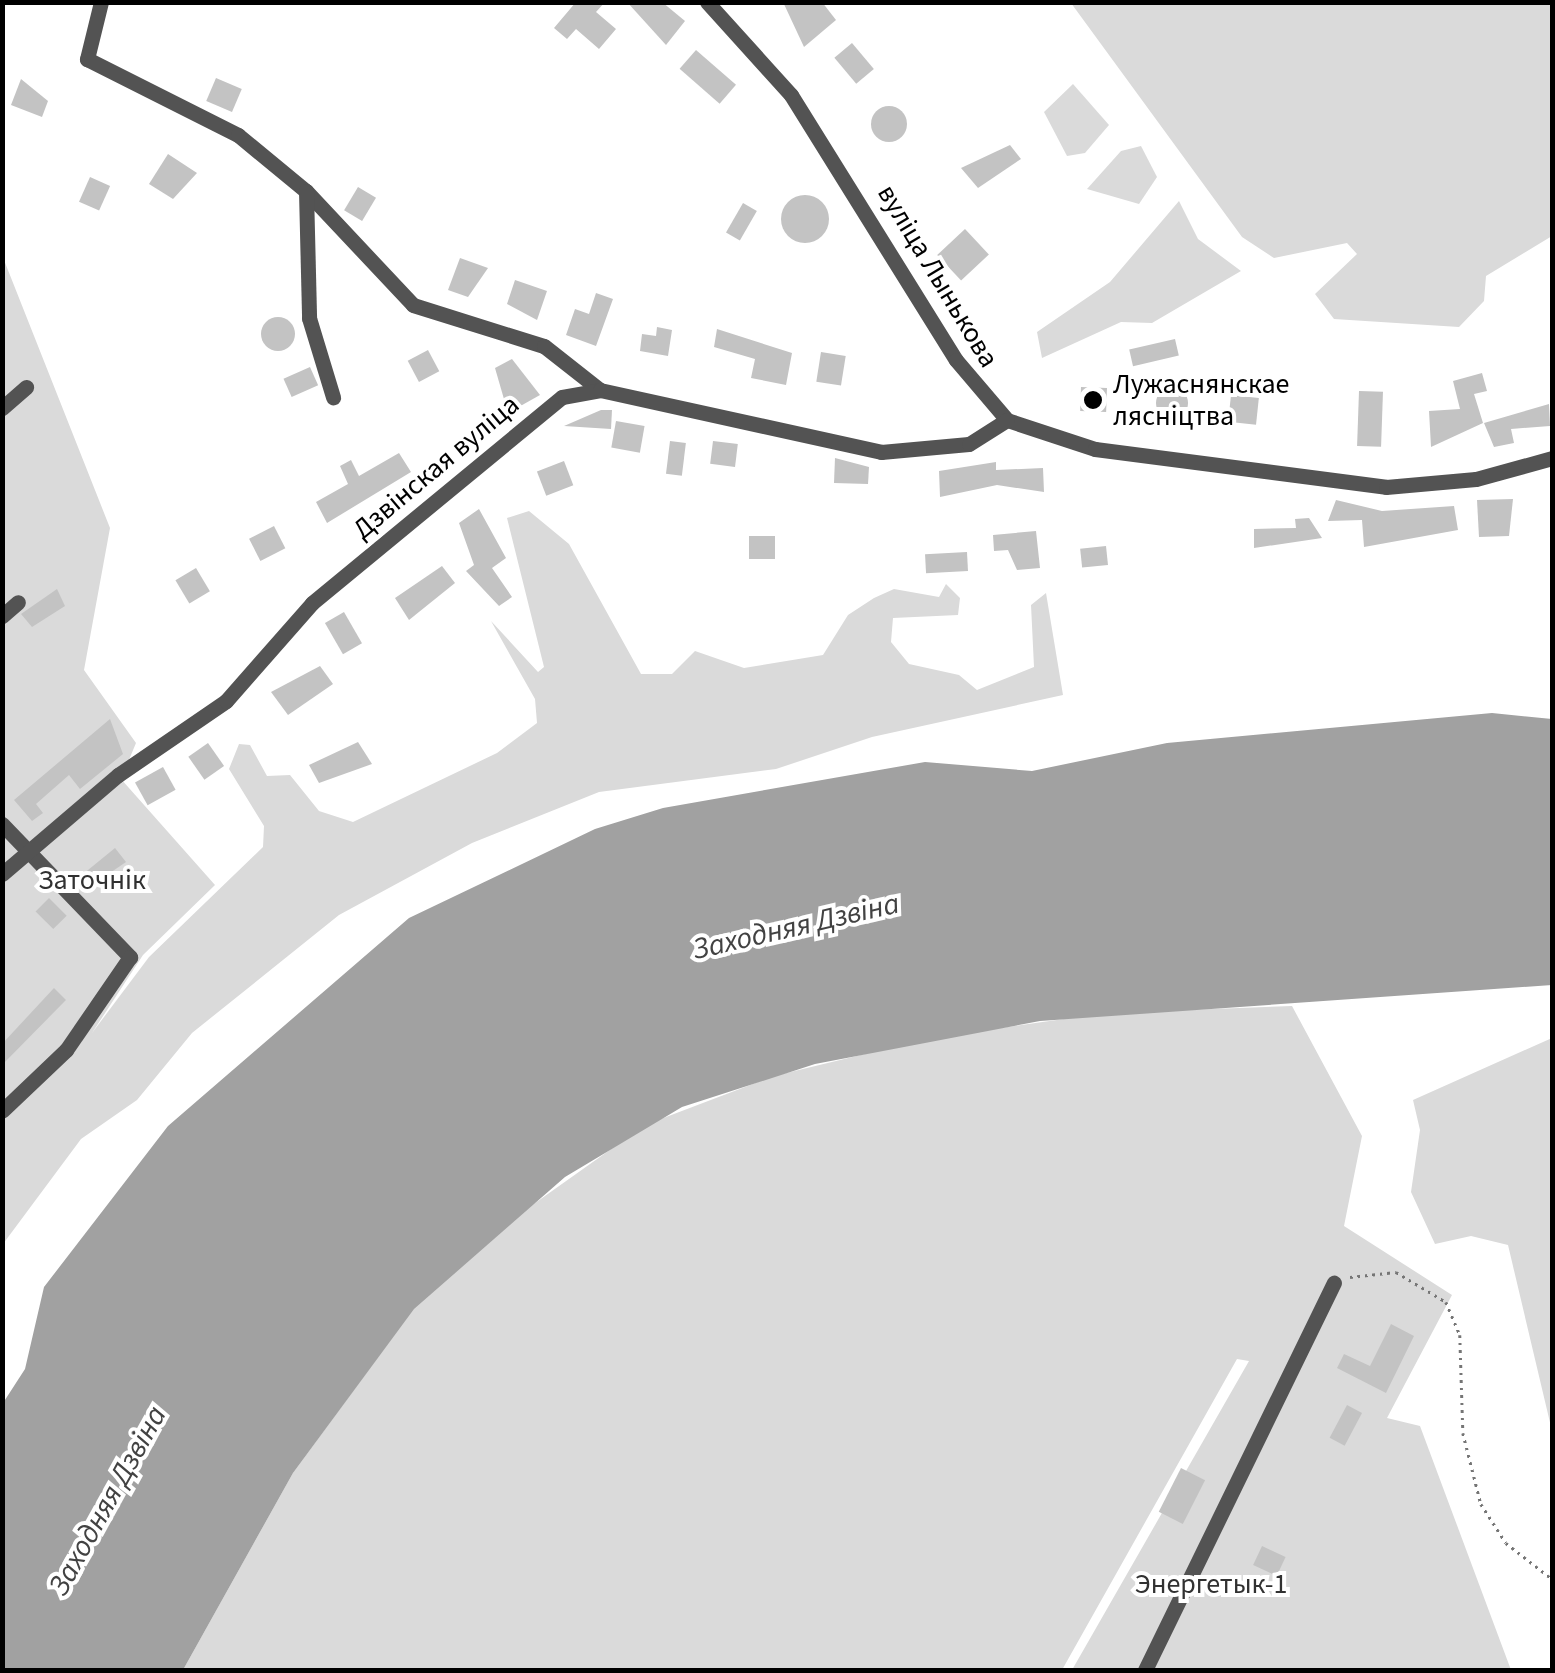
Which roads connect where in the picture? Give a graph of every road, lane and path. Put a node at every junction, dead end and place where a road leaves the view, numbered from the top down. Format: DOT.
graph roads {
  1 [pos="101,2"];
  2 [pos="707,2"];
  3 [pos="306,191"];
  4 [pos="26,387"];
  5 [pos="600,390"];
  6 [pos="333,397"];
  7 [pos="2,408"];
  8 [pos="1007,420"];
  9 [pos="1552,458"];
  10 [pos="18,602"];
  11 [pos="2,616"];
  12 [pos="2,824"];
  13 [pos="30,847"];
  14 [pos="2,874"];
  15 [pos="2,1111"];
  16 [pos="1334,1283"];
  17 [pos="1552,1580"];
  18 [pos="1145,1670"];
  1 -- 3 [label="street"];
  2 -- 8 [label="street, вуліца Лынькова"];
  3 -- 5 [label="street"];
  3 -- 6 [label="street"];
  4 -- 7 [label="street"];
  5 -- 8 [label="street, Дзвінская вуліца"];
  5 -- 13 [label="street, Дзвінская вуліца"];
  8 -- 9 [label="street"];
  10 -- 11 [label="street"];
  12 -- 13 [label="street"];
  13 -- 14 [label="street, Дзвінская вуліца"];
  13 -- 15 [label="street"];
  16 -- 17 [label="path"];
  16 -- 18 [label="street"];
}
